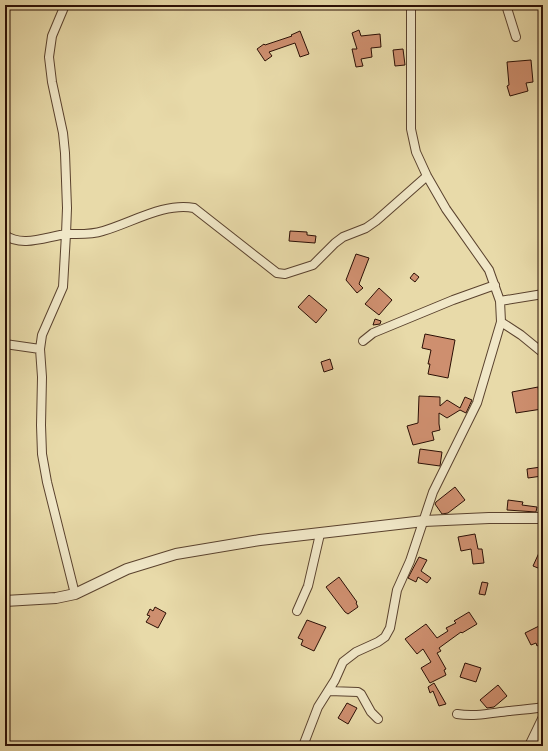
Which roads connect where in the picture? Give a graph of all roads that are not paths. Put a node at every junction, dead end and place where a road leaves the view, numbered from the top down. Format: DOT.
graph roads {
  1 [pos="64,5"];
  2 [pos="411,5"];
  3 [pos="506,5"];
  4 [pos="516,37"];
  5 [pos="426,176"];
  6 [pos="5,234"];
  7 [pos="66,234"];
  8 [pos="495,285"];
  9 [pos="543,294"];
  10 [pos="500,301"];
  11 [pos="501,322"];
  12 [pos="364,341"];
  13 [pos="5,344"];
  14 [pos="40,349"];
  15 [pos="543,353"];
  16 [pos="543,518"];
  17 [pos="424,521"];
  18 [pos="320,534"];
  19 [pos="75,594"];
  20 [pos="5,601"];
  21 [pos="297,611"];
  22 [pos="329,691"];
  23 [pos="543,707"];
  24 [pos="457,714"];
  25 [pos="378,719"];
  26 [pos="543,719"];
  27 [pos="303,746"];
  28 [pos="530,746"];
  1 -- 7 [label="street"];
  2 -- 5 [label="street"];
  3 -- 4 [label="street"];
  5 -- 7 [label="street"];
  5 -- 8 [label="street"];
  6 -- 7 [label="street"];
  7 -- 14 [label="street"];
  8 -- 10 [label="street"];
  8 -- 12 [label="street"];
  9 -- 10 [label="street"];
  10 -- 11 [label="street"];
  11 -- 15 [label="street"];
  11 -- 17 [label="street"];
  13 -- 14 [label="street"];
  14 -- 19 [label="street"];
  16 -- 17 [label="street"];
  17 -- 18 [label="street"];
  17 -- 22 [label="street"];
  18 -- 19 [label="street"];
  18 -- 21 [label="street"];
  19 -- 20 [label="street"];
  22 -- 25 [label="street"];
  22 -- 27 [label="street"];
  23 -- 24 [label="street"];
  26 -- 28 [label="street"];
}
